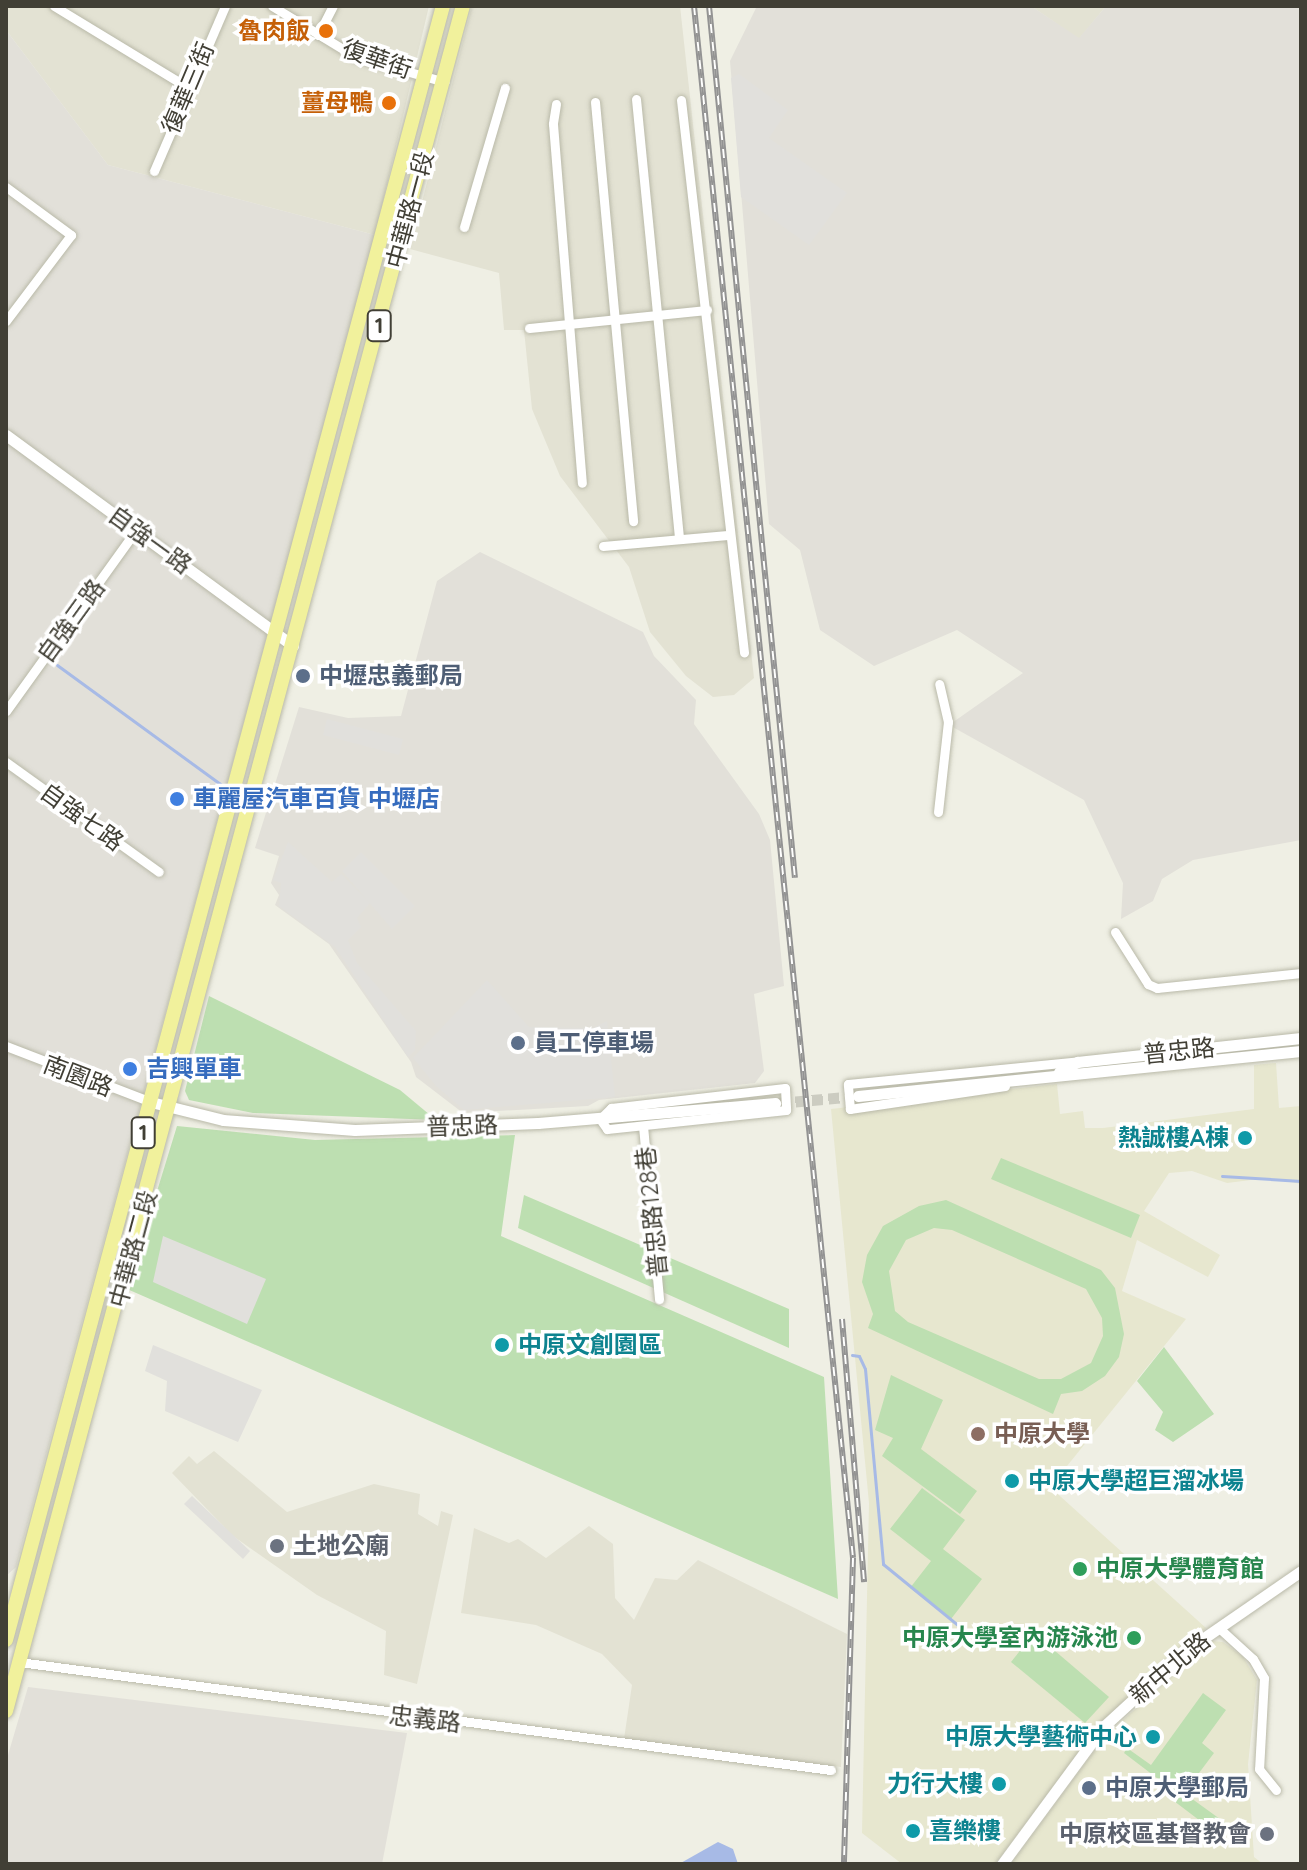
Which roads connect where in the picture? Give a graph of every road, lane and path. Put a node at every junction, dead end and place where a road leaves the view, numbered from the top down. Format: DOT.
graph roads {
  1 [pos="225,6"];
  2 [pos="272,6"];
  3 [pos="333,6"];
  4 [pos="443,6"];
  5 [pos="463,6"];
  6 [pos="54,7"];
  7 [pos="318,35"];
  8 [pos="425,76"];
  9 [pos="445,82"];
  10 [pos="187,87"];
  11 [pos="505,88"];
  12 [pos="636,99"];
  13 [pos="681,100"];
  14 [pos="595,102"];
  15 [pos="556,104"];
  16 [pos="154,171"];
  17 [pos="6,187"];
  18 [pos="464,227"];
  19 [pos="707,310"];
  20 [pos="656,315"];
  21 [pos="613,319"];
  22 [pos="6,321"];
  23 [pos="571,325"];
  24 [pos="529,328"];
  25 [pos="6,435"];
  26 [pos="582,483"];
  27 [pos="633,521"];
  28 [pos="136,530"];
  29 [pos="728,535"];
  30 [pos="679,537"];
  31 [pos="603,546"];
  32 [pos="278,634"];
  33 [pos="293,646"];
  34 [pos="744,652"];
  35 [pos="939,684"];
  36 [pos="6,711"];
  37 [pos="6,762"];
  38 [pos="938,812"];
  39 [pos="159,872"];
  40 [pos="1115,932"];
  41 [pos="1301,973"];
  42 [pos="1301,1038"];
  43 [pos="6,1046"];
  44 [pos="1301,1051"];
  45 [pos="1076,1068"];
  46 [pos="858,1096"];
  47 [pos="151,1102"];
  48 [pos="775,1103"];
  49 [pos="171,1109"];
  50 [pos="600,1119"];
  51 [pos="643,1126"];
  52 [pos="659,1299"];
  53 [pos="1301,1571"];
  54 [pos="18,1595"];
  55 [pos="6,1605"];
  56 [pos="1219,1628"];
  57 [pos="6,1640"];
  58 [pos="19,1662"];
  59 [pos="6,1711"];
  60 [pos="831,1770"];
  61 [pos="1276,1790"];
  62 [pos="1002,1864"];
  1 -- 10 [label="street, 復華三街"];
  2 -- 7 [label="street, 復華街"];
  3 -- 7 [label="street"];
  4 -- 8 [label="main road, 中華路一段 / 1"];
  5 -- 9 [label="main road, 中華路一段 / 1"];
  6 -- 10 [label="street"];
  7 -- 8 [label="street, 復華街"];
  8 -- 9 [label="street, 復華街"];
  8 -- 32 [label="main road, 中華路一段 / 1"];
  9 -- 33 [label="main road, 中華路一段 / 1"];
  10 -- 16 [label="street, 復華三街"];
  11 -- 18 [label="street"];
  12 -- 20 [label="street"];
  13 -- 19 [label="street"];
  14 -- 21 [label="street"];
  15 -- 23 [label="street"];
  17 -- 22 [label="street"];
  19 -- 20 [label="street"];
  19 -- 29 [label="street"];
  20 -- 21 [label="street"];
  20 -- 30 [label="street"];
  21 -- 23 [label="street"];
  21 -- 27 [label="street"];
  23 -- 24 [label="street"];
  23 -- 26 [label="street"];
  25 -- 28 [label="street, 自強一路"];
  28 -- 32 [label="street, 自強一路"];
  28 -- 36 [label="street, 自強三路"];
  29 -- 30 [label="street"];
  29 -- 34 [label="street"];
  30 -- 31 [label="street"];
  32 -- 33 [label="street, 自強一路"];
  32 -- 47 [label="main road, 中華路二段 / 1"];
  33 -- 49 [label="main road, 中華路二段 / 1"];
  35 -- 38 [label="street"];
  37 -- 39 [label="street, 自強七路"];
  40 -- 41 [label="street"];
  42 -- 45 [label="street, 普忠路"];
  43 -- 47 [label="street, 南園路"];
  44 -- 45 [label="street, 普忠路"];
  45 -- 45 [label="street"];
  45 -- 46 [label="street, 普忠路"];
  47 -- 49 [label="street, 普忠路"];
  47 -- 54 [label="main road, 中華路二段 / 1"];
  48 -- 50 [label="street, 普忠路"];
  49 -- 50 [label="street, 普忠路"];
  49 -- 58 [label="main road, 中華路二段 / 1"];
  50 -- 51 [label="street"];
  50 -- 51 [label="street"];
  51 -- 52 [label="street, 普忠路128巷"];
  53 -- 56 [label="street, 新中北路"];
  54 -- 55 [label="main road"];
  54 -- 57 [label="main road, 中華路二段 / 1"];
  56 -- 61 [label="street"];
  56 -- 62 [label="street, 新中北路"];
  58 -- 59 [label="main road, 中華路二段 / 1"];
  58 -- 60 [label="street, 忠義路"];
}
